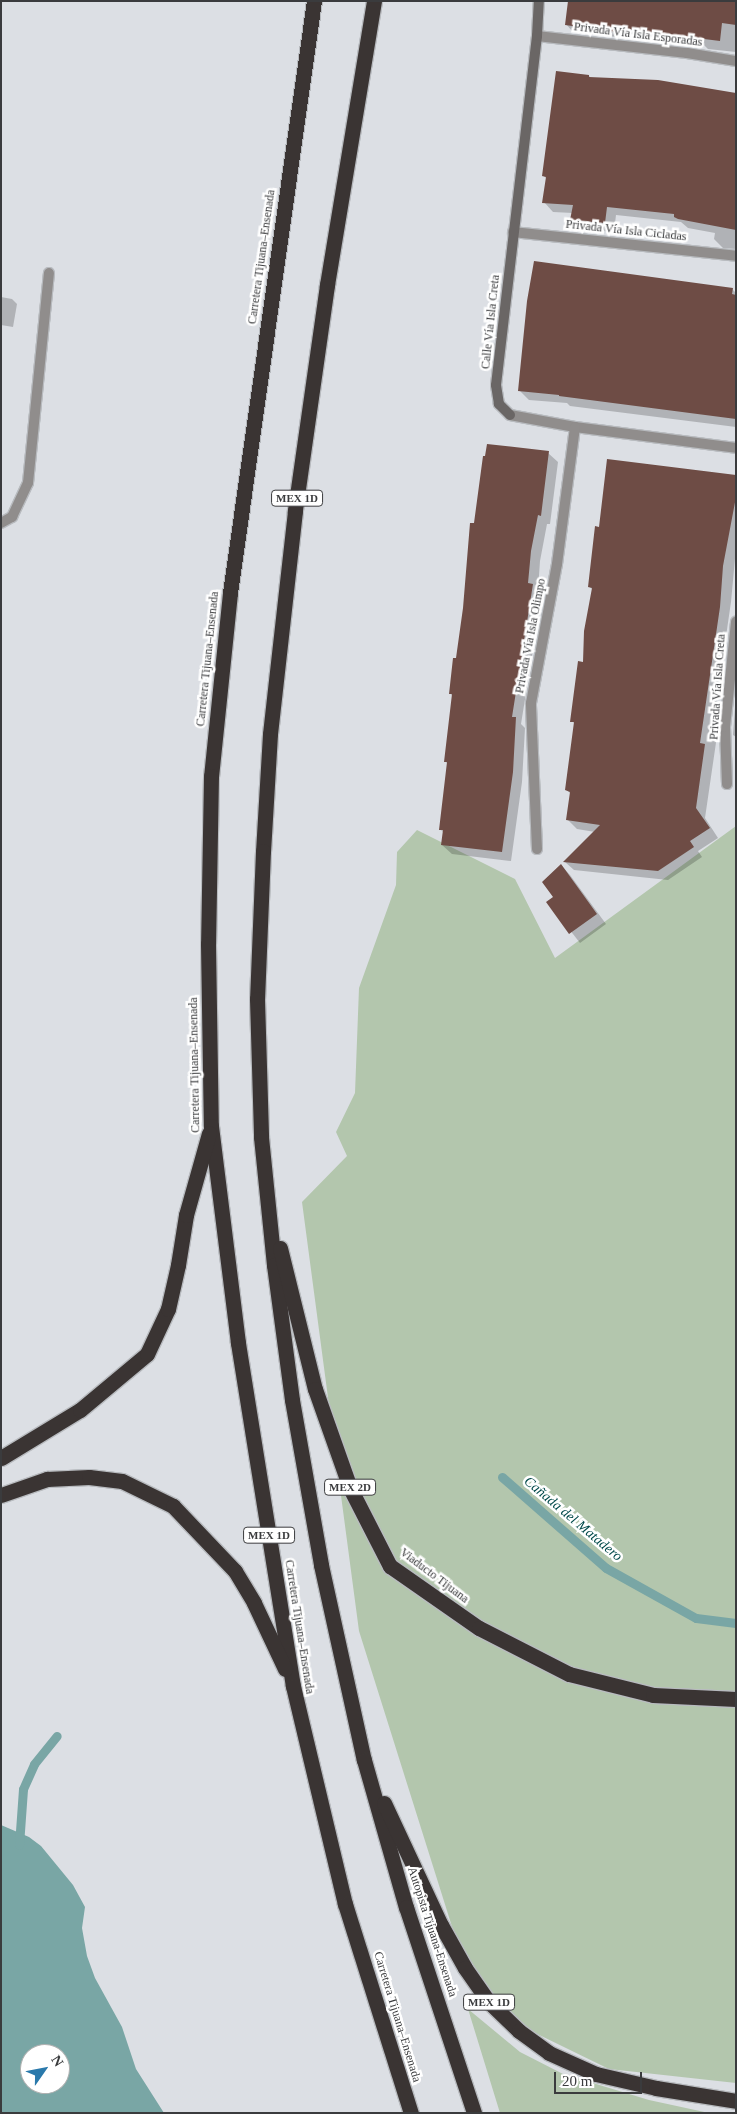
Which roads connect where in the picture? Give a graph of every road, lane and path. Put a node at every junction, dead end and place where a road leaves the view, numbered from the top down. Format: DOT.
graph roads {
  1 [pos="314,1"];
  2 [pos="374,1"];
  3 [pos="539,1"];
  4 [pos="538,36"];
  5 [pos="736,62"];
  6 [pos="513,232"];
  7 [pos="736,256"];
  8 [pos="50,273"];
  9 [pos="575,428"];
  10 [pos="736,448"];
  11 [pos="1,523"];
  12 [pos="736,622"];
  13 [pos="727,784"];
  14 [pos="537,849"];
  15 [pos="211,1126"];
  16 [pos="268,1200"];
  17 [pos="1,1458"];
  18 [pos="1,1495"];
  19 [pos="293,1686"];
  20 [pos="736,1699"];
  21 [pos="364,1760"];
  22 [pos="736,2101"];
  23 [pos="411,2113"];
  24 [pos="474,2113"];
  1 -- 15 [label="highway, Carretera Tijuana–Ensenada / MEX 1D"];
  2 -- 16 [label="highway, MEX 1D"];
  3 -- 4 [label="street, Calle Vía Isla Creta"];
  4 -- 5 [label="street, Privada Vía Isla Esporadas"];
  4 -- 6 [label="street, Calle Vía Isla Creta"];
  6 -- 7 [label="street, Privada Vía Isla Cicladas"];
  6 -- 9 [label="street, Calle Vía Isla Creta"];
  8 -- 11 [label="street"];
  9 -- 10 [label="street, Calle Vía Isla Creta"];
  9 -- 14 [label="street, Privada Vía Isla Olimpo"];
  12 -- 13 [label="street, Privada Vía Isla Creta"];
  15 -- 17 [label="highway"];
  15 -- 19 [label="highway, Carretera Tijuana–Ensenada / MEX 1D"];
  16 -- 20 [label="highway, Viaducto Tijuana / MEX 2D"];
  16 -- 21 [label="highway, MEX 1D"];
  18 -- 19 [label="highway"];
  19 -- 23 [label="highway, Carretera Tijuana–Ensenada / MEX 1D"];
  21 -- 22 [label="highway, MEX 1D"];
  21 -- 24 [label="highway, Autopista Tijuana-Ensenada"];
}
